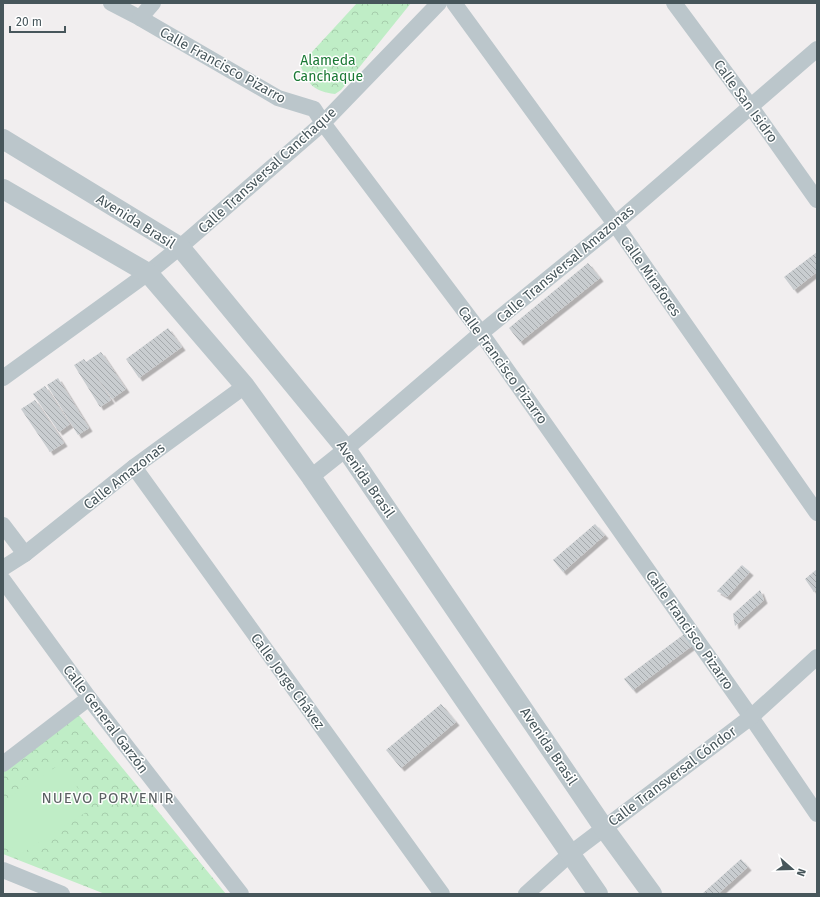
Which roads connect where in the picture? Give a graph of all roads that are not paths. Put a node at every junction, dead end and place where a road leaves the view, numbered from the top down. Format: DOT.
graph roads {
  1 [pos="111,3"];
  2 [pos="153,3"];
  3 [pos="439,3"];
  4 [pos="454,3"];
  5 [pos="674,3"];
  6 [pos="140,18"];
  7 [pos="817,49"];
  8 [pos="751,107"];
  9 [pos="323,122"];
  10 [pos="3,139"];
  11 [pos="3,189"];
  12 [pos="817,200"];
  13 [pos="615,224"];
  14 [pos="180,248"];
  15 [pos="148,274"];
  16 [pos="481,333"];
  17 [pos="3,378"];
  18 [pos="245,386"];
  19 [pos="346,449"];
  20 [pos="134,467"];
  21 [pos="311,477"];
  22 [pos="817,513"];
  23 [pos="3,524"];
  24 [pos="25,554"];
  25 [pos="3,568"];
  26 [pos="3,580"];
  27 [pos="817,656"];
  28 [pos="89,698"];
  29 [pos="751,717"];
  30 [pos="3,764"];
  31 [pos="817,814"];
  32 [pos="604,828"];
  33 [pos="570,854"];
  34 [pos="3,870"];
  35 [pos="62,894"];
  36 [pos="242,894"];
  37 [pos="442,894"];
  38 [pos="526,894"];
  39 [pos="598,894"];
  40 [pos="652,894"];
  1 -- 6 [label="street, Calle Francisco Pizarro"];
  2 -- 6 [label="street"];
  3 -- 9 [label="street, Calle Transversal Canchaque"];
  4 -- 13 [label="street, Calle Mirafores"];
  5 -- 8 [label="street, Calle San Isidro"];
  6 -- 9 [label="street, Calle Francisco Pizarro"];
  7 -- 8 [label="street, Calle Transversal Amazonas"];
  8 -- 12 [label="street, Calle San Isidro"];
  8 -- 13 [label="street, Calle Transversal Amazonas"];
  9 -- 14 [label="street, Calle Transversal Canchaque"];
  9 -- 16 [label="street, Calle Francisco Pizarro"];
  10 -- 14 [label="street, Avenida Brasil"];
  11 -- 15 [label="street"];
  13 -- 16 [label="street, Calle Transversal Amazonas"];
  13 -- 22 [label="street, Calle Mirafores"];
  14 -- 15 [label="street, Calle Transversal Canchaque"];
  14 -- 19 [label="street, Avenida Brasil"];
  15 -- 17 [label="street, Calle Transversal Canchaque"];
  15 -- 18 [label="street"];
  16 -- 19 [label="street, Calle Transversal Amazonas"];
  16 -- 29 [label="street, Calle Francisco Pizarro"];
  18 -- 20 [label="street, Calle Amazonas"];
  18 -- 21 [label="street"];
  19 -- 21 [label="street, Calle Transversal Amazonas"];
  19 -- 32 [label="street, Avenida Brasil"];
  20 -- 24 [label="street, Calle Amazonas"];
  20 -- 37 [label="street, Calle Jorge Chávez"];
  21 -- 33 [label="street"];
  23 -- 24 [label="street"];
  24 -- 25 [label="street, Calle Amazonas"];
  26 -- 28 [label="street, Calle General Garzón"];
  27 -- 29 [label="street, Calle Transversal Cóndor"];
  28 -- 30 [label="street"];
  28 -- 36 [label="street, Calle General Garzón"];
  29 -- 31 [label="street, Calle Francisco Pizarro"];
  29 -- 32 [label="street, Calle Transversal Cóndor"];
  32 -- 33 [label="street, Calle Transversal Cóndor"];
  32 -- 40 [label="street, Avenida Brasil"];
  33 -- 38 [label="street, Calle Transversal Cóndor"];
  33 -- 39 [label="street"];
  34 -- 35 [label="street"];
}
